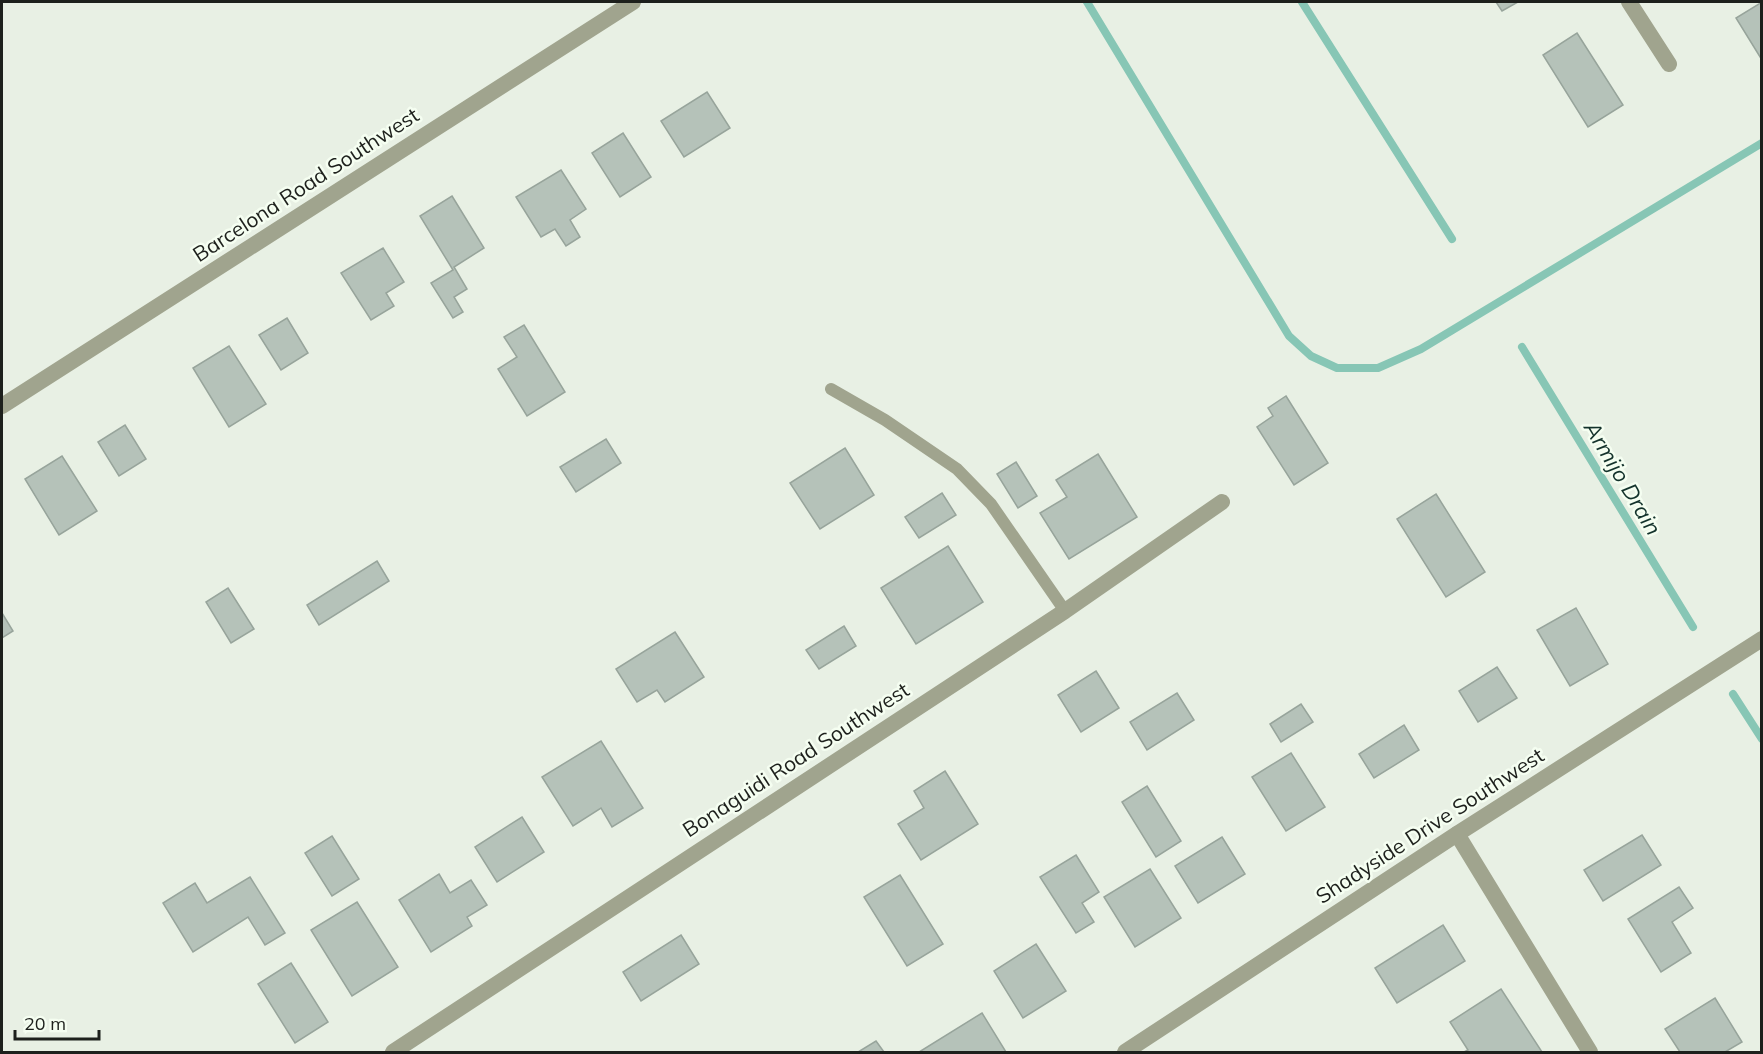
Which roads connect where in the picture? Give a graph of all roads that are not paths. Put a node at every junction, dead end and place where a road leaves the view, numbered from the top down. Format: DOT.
graph roads {
  1 [pos="633,2"];
  2 [pos="1629,2"];
  3 [pos="1669,64"];
  4 [pos="831,389"];
  5 [pos="2,406"];
  6 [pos="1222,502"];
  7 [pos="1065,611"];
  8 [pos="1761,639"];
  9 [pos="1457,834"];
  10 [pos="393,1053"];
  11 [pos="1125,1053"];
  12 [pos="1590,1053"];
  1 -- 5 [label="street, Barcelona Road Southwest"];
  2 -- 3 [label="street"];
  4 -- 7 [label="lane"];
  6 -- 7 [label="street, Bonaguidi Road Southwest"];
  7 -- 10 [label="street, Bonaguidi Road Southwest"];
  8 -- 9 [label="street, Shadyside Drive Southwest"];
  9 -- 11 [label="street, Shadyside Drive Southwest"];
  9 -- 12 [label="street"];
}
